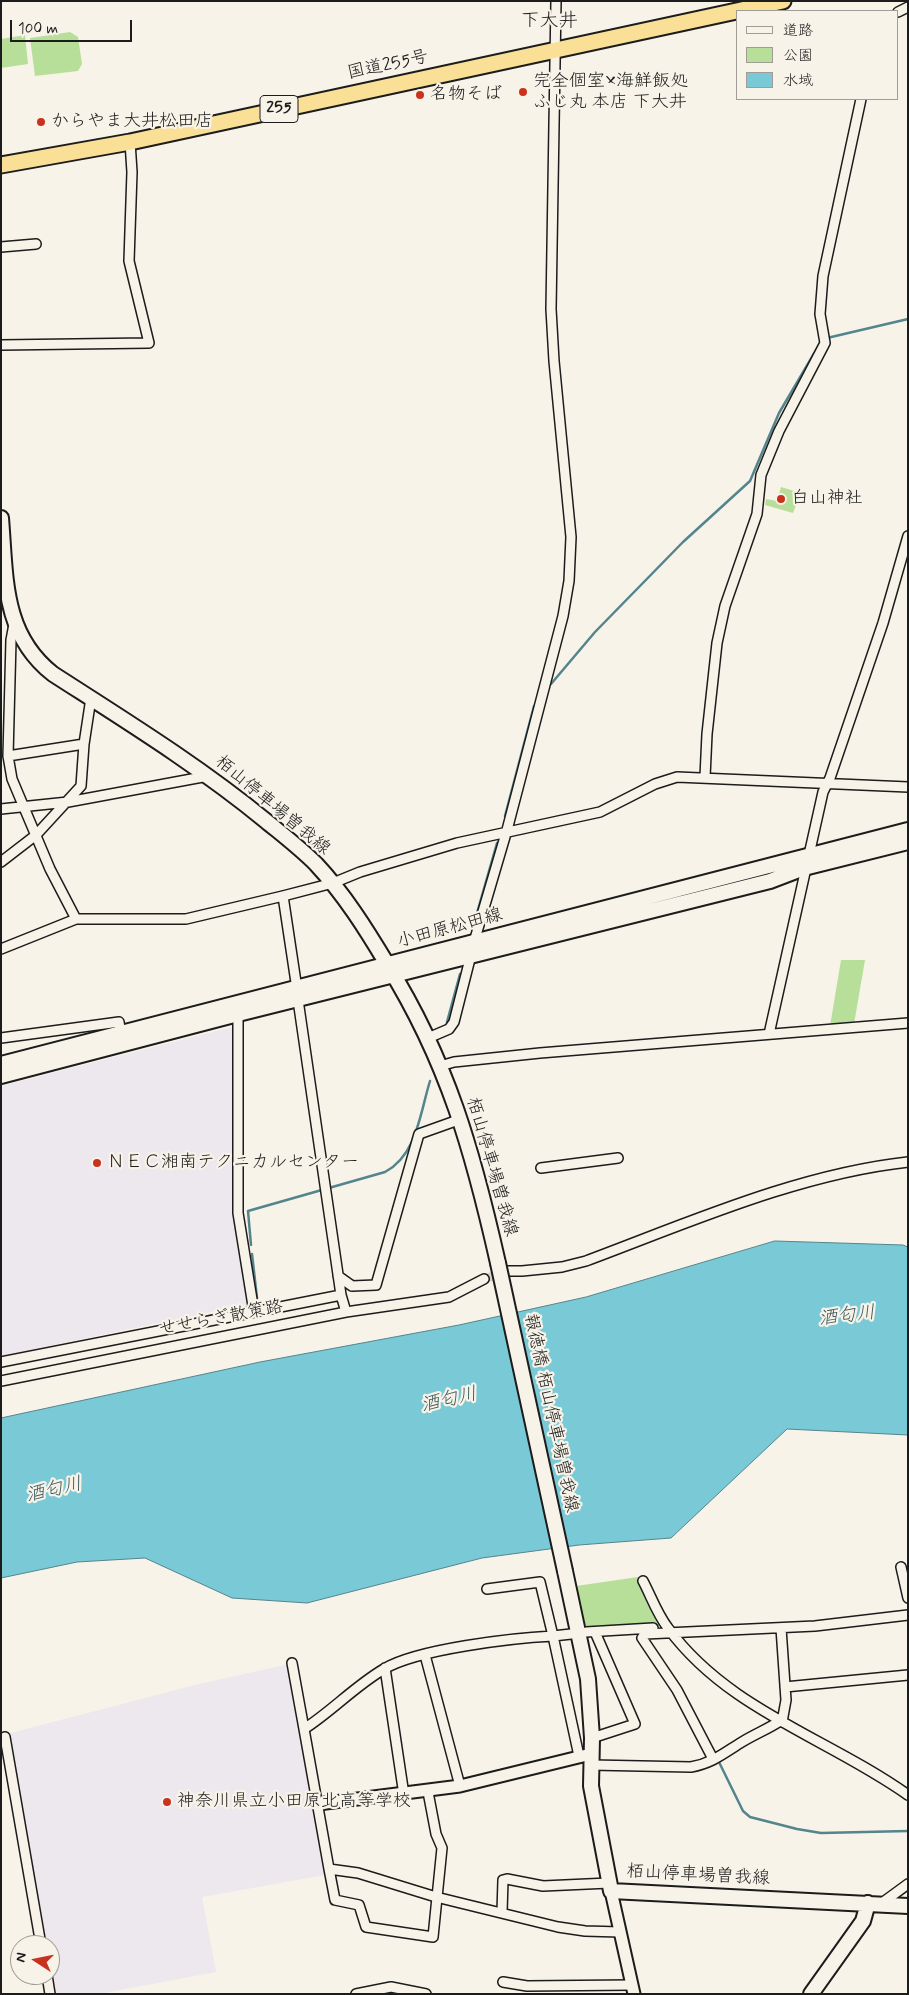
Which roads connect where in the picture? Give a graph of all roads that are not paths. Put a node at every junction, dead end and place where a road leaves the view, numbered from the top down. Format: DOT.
graph roads {
  1 [pos="556,1"];
  2 [pos="783,1"];
  3 [pos="740,10"];
  4 [pos="736,11"];
  5 [pos="556,49"];
  6 [pos="861,100"];
  7 [pos="130,142"];
  8 [pos="1,165"];
  9 [pos="36,244"];
  10 [pos="1,247"];
  11 [pos="1,344"];
  12 [pos="1,518"];
  13 [pos="908,536"];
  14 [pos="14,624"];
  15 [pos="91,698"];
  16 [pos="84,744"];
  17 [pos="8,756"];
  18 [pos="209,776"];
  19 [pos="705,777"];
  20 [pos="826,785"];
  21 [pos="908,787"];
  22 [pos="68,802"];
  23 [pos="24,807"];
  24 [pos="1,810"];
  25 [pos="507,830"];
  26 [pos="908,830"];
  27 [pos="36,836"];
  28 [pos="908,842"];
  29 [pos="1,862"];
  30 [pos="807,862"];
  31 [pos="333,883"];
  32 [pos="283,896"];
  33 [pos="76,919"];
  34 [pos="472,948"];
  35 [pos="1,949"];
  36 [pos="391,970"];
  37 [pos="297,994"];
  38 [pos="238,1014"];
  39 [pos="908,1023"];
  40 [pos="121,1034"];
  41 [pos="770,1034"];
  42 [pos="1,1038"];
  43 [pos="429,1041"];
  44 [pos="1,1064"];
  45 [pos="439,1065"];
  46 [pos="1,1076"];
  47 [pos="461,1119"];
  48 [pos="618,1158"];
  49 [pos="908,1162"];
  50 [pos="541,1168"];
  51 [pos="254,1248"];
  52 [pos="244,1250"];
  53 [pos="503,1267"];
  54 [pos="338,1276"];
  55 [pos="484,1278"];
  56 [pos="341,1295"];
  57 [pos="254,1312"];
  58 [pos="346,1312"];
  59 [pos="1,1362"];
  60 [pos="1,1381"];
  61 [pos="901,1566"];
  62 [pos="565,1571"];
  63 [pos="643,1581"];
  64 [pos="487,1588"];
  65 [pos="908,1598"];
  66 [pos="908,1615"];
  67 [pos="781,1628"];
  68 [pos="670,1630"];
  69 [pos="645,1631"];
  70 [pos="571,1634"];
  71 [pos="553,1636"];
  72 [pos="425,1655"];
  73 [pos="292,1662"];
  74 [pos="385,1668"];
  75 [pos="908,1675"];
  76 [pos="785,1687"];
  77 [pos="781,1722"];
  78 [pos="304,1729"];
  79 [pos="5,1737"];
  80 [pos="592,1738"];
  81 [pos="587,1758"];
  82 [pos="713,1759"];
  83 [pos="460,1786"];
  84 [pos="428,1792"];
  85 [pos="404,1795"];
  86 [pos="908,1795"];
  87 [pos="318,1804"];
  88 [pos="329,1869"];
  89 [pos="908,1884"];
  90 [pos="610,1887"];
  91 [pos="436,1897"];
  92 [pos="868,1903"];
  93 [pos="882,1904"];
  94 [pos="908,1906"];
  95 [pos="502,1912"];
  96 [pos="620,1932"];
  97 [pos="40,1935"];
  98 [pos="502,1982"];
  99 [pos="633,1990"];
  100 [pos="356,1994"];
  101 [pos="426,1994"];
  102 [pos="810,1994"];
  1 -- 5 [label="street"];
  2 -- 3 [label="highway, 国道255号 / 255"];
  4 -- 5 [label="highway, 国道255号 / 255"];
  5 -- 7 [label="highway, 国道255号 / 255"];
  5 -- 25 [label="street"];
  6 -- 19 [label="street"];
  7 -- 8 [label="highway, 国道255号 / 255"];
  7 -- 11 [label="street"];
  9 -- 10 [label="street"];
  12 -- 14 [label="main road, 栢山停車場曽我線"];
  13 -- 20 [label="street"];
  14 -- 15 [label="main road, 栢山停車場曽我線"];
  14 -- 17 [label="street"];
  15 -- 16 [label="street"];
  15 -- 18 [label="main road, 栢山停車場曽我線"];
  16 -- 17 [label="street"];
  16 -- 22 [label="street"];
  17 -- 23 [label="street"];
  18 -- 22 [label="street"];
  18 -- 31 [label="main road, 栢山停車場曽我線"];
  19 -- 20 [label="street"];
  19 -- 25 [label="street"];
  20 -- 21 [label="street"];
  20 -- 30 [label="street"];
  22 -- 23 [label="street"];
  22 -- 27 [label="street"];
  23 -- 24 [label="street"];
  23 -- 27 [label="street"];
  25 -- 31 [label="street"];
  25 -- 34 [label="street"];
  26 -- 30 [label="main road, 小田原松田線"];
  27 -- 29 [label="street"];
  27 -- 33 [label="street"];
  28 -- 30 [label="main road, 小田原松田線"];
  30 -- 34 [label="main road, 小田原松田線"];
  30 -- 41 [label="street"];
  31 -- 32 [label="street"];
  31 -- 36 [label="main road, 栢山停車場曽我線"];
  32 -- 33 [label="street"];
  32 -- 37 [label="street"];
  33 -- 35 [label="street"];
  34 -- 36 [label="main road, 小田原松田線"];
  34 -- 43 [label="street"];
  36 -- 37 [label="main road, 小田原松田線"];
  36 -- 43 [label="main road, 栢山停車場曽我線"];
  37 -- 38 [label="main road, 小田原松田線"];
  37 -- 40 [label="main road, 小田原松田線"];
  37 -- 54 [label="street"];
  38 -- 46 [label="main road, 小田原松田線"];
  38 -- 52 [label="street"];
  39 -- 41 [label="street"];
  40 -- 42 [label="street"];
  40 -- 44 [label="main road, 小田原松田線"];
  41 -- 45 [label="street"];
  43 -- 45 [label="main road, 栢山停車場曽我線"];
  45 -- 47 [label="main road, 栢山停車場曽我線"];
  47 -- 53 [label="main road, 栢山停車場曽我線"];
  47 -- 54 [label="street"];
  48 -- 50 [label="street"];
  49 -- 53 [label="street"];
  51 -- 52 [label="street"];
  52 -- 57 [label="street"];
  53 -- 62 [label="main road, 報徳橋 栢山停車場曽我線, bridge"];
  54 -- 56 [label="street"];
  55 -- 58 [label="street, せせらぎ散策路"];
  56 -- 57 [label="street"];
  56 -- 58 [label="street"];
  57 -- 59 [label="street"];
  58 -- 60 [label="street, せせらぎ散策路"];
  61 -- 65 [label="street"];
  62 -- 80 [label="main road, 栢山停車場曽我線"];
  63 -- 68 [label="street"];
  64 -- 71 [label="street"];
  66 -- 67 [label="street"];
  67 -- 68 [label="street"];
  67 -- 76 [label="street"];
  68 -- 69 [label="street"];
  68 -- 77 [label="street"];
  69 -- 80 [label="street"];
  69 -- 82 [label="street"];
  70 -- 71 [label="street"];
  71 -- 72 [label="street"];
  71 -- 81 [label="street"];
  72 -- 74 [label="street"];
  72 -- 83 [label="street"];
  73 -- 78 [label="street"];
  74 -- 78 [label="street"];
  74 -- 85 [label="street"];
  75 -- 76 [label="street"];
  76 -- 77 [label="street"];
  77 -- 82 [label="street"];
  77 -- 86 [label="street"];
  78 -- 87 [label="street"];
  79 -- 97 [label="street"];
  80 -- 81 [label="main road, 栢山停車場曽我線"];
  81 -- 82 [label="street"];
  81 -- 83 [label="street"];
  81 -- 90 [label="main road, 栢山停車場曽我線"];
  83 -- 84 [label="street"];
  84 -- 85 [label="street"];
  84 -- 91 [label="street"];
  85 -- 87 [label="street"];
  87 -- 88 [label="street"];
  88 -- 91 [label="street"];
  88 -- 91 [label="street"];
  89 -- 93 [label="street"];
  90 -- 92 [label="main road, 栢山停車場曽我線"];
  90 -- 95 [label="street"];
  90 -- 96 [label="street"];
  91 -- 95 [label="street"];
  92 -- 93 [label="main road, 栢山停車場曽我線"];
  92 -- 102 [label="main road"];
  93 -- 94 [label="main road, 栢山停車場曽我線"];
  95 -- 96 [label="street"];
  96 -- 99 [label="street"];
  98 -- 99 [label="street"];
  100 -- 101 [label="street"];
}
